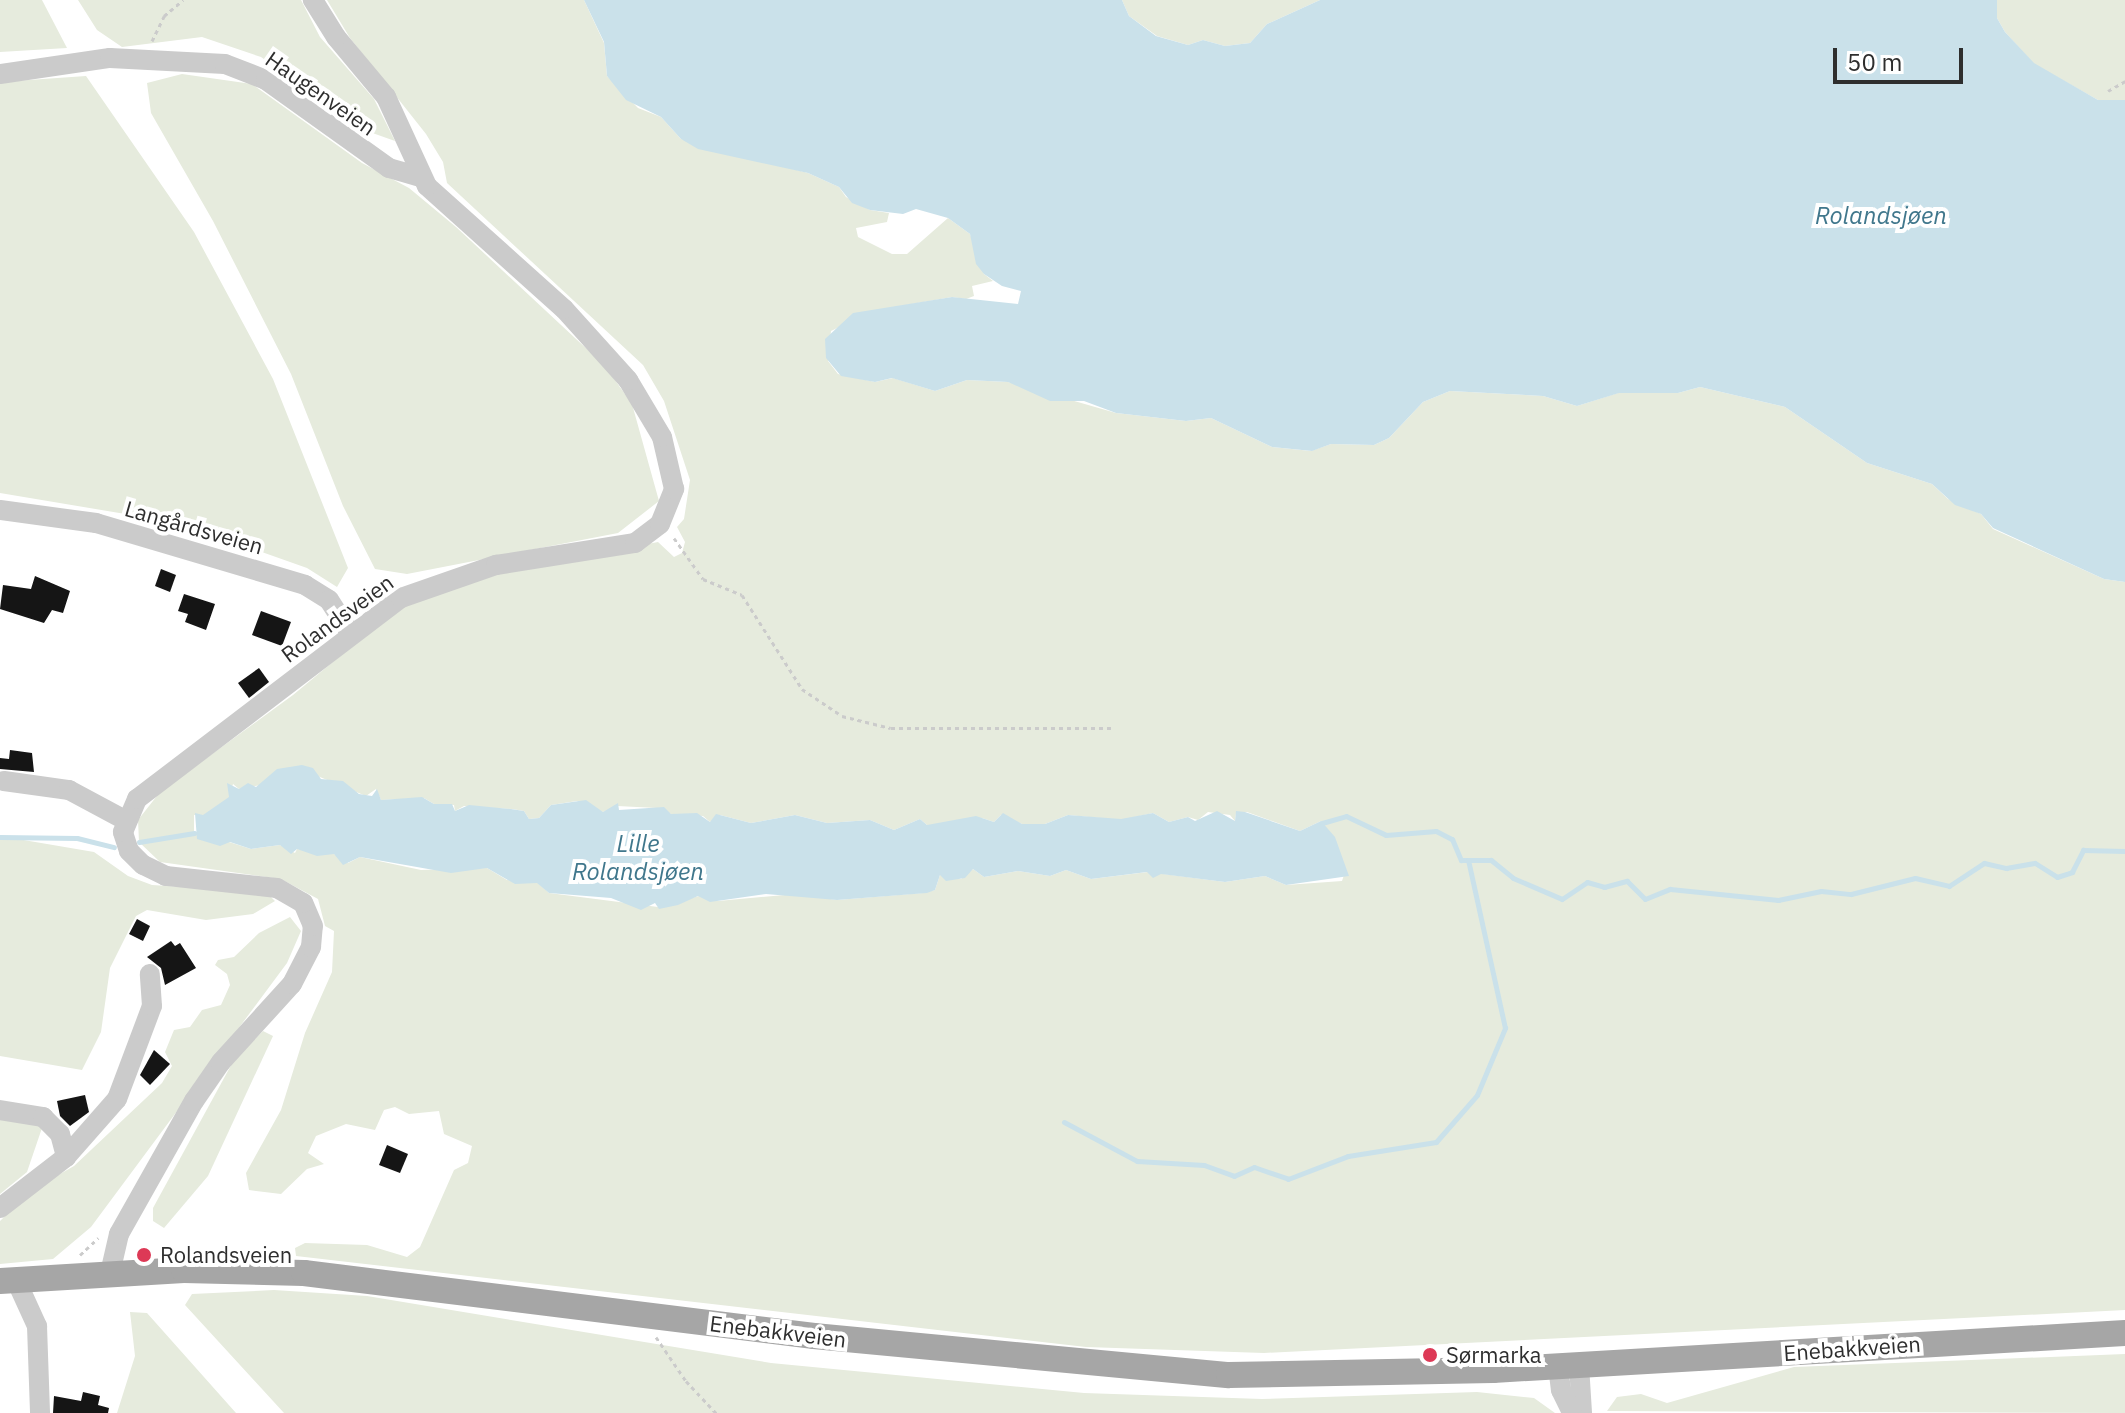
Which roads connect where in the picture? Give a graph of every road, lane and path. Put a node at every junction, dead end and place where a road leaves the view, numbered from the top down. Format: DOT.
graph roads {
  1 [pos="183,0"];
  2 [pos="313,0"];
  3 [pos="143,60"];
  4 [pos="0,74"];
  5 [pos="2125,81"];
  6 [pos="2108,91"];
  7 [pos="421,177"];
  8 [pos="0,510"];
  9 [pos="660,524"];
  10 [pos="351,634"];
  11 [pos="1115,728"];
  12 [pos="4,781"];
  13 [pos="125,820"];
  14 [pos="150,974"];
  15 [pos="0,1110"];
  16 [pos="66,1157"];
  17 [pos="0,1208"];
  18 [pos="110,1273"];
  19 [pos="8,1281"];
  20 [pos="645,1316"];
  21 [pos="2125,1333"];
  22 [pos="1569,1365"];
  23 [pos="40,1413"];
  24 [pos="716,1413"];
  25 [pos="1572,1413"];
  26 [pos="1582,1413"];
  1 -- 3 [label="path"];
  2 -- 7 [label="street"];
  3 -- 4 [label="street, Haugenveien"];
  3 -- 7 [label="street, Haugenveien"];
  5 -- 6 [label="path"];
  7 -- 9 [label="street"];
  8 -- 10 [label="street, Langårdsveien"];
  9 -- 10 [label="street, Rolandsveien"];
  9 -- 11 [label="path"];
  10 -- 13 [label="street, Rolandsveien"];
  12 -- 13 [label="street"];
  13 -- 18 [label="street"];
  14 -- 16 [label="street"];
  15 -- 16 [label="street"];
  16 -- 17 [label="street"];
  18 -- 19 [label="main road, Enebakkveien"];
  18 -- 20 [label="main road, Enebakkveien"];
  19 -- 23 [label="street"];
  20 -- 22 [label="main road, Enebakkveien"];
  20 -- 24 [label="path"];
  21 -- 22 [label="main road, Enebakkveien"];
  22 -- 25 [label="street"];
  22 -- 26 [label="street"];
}
